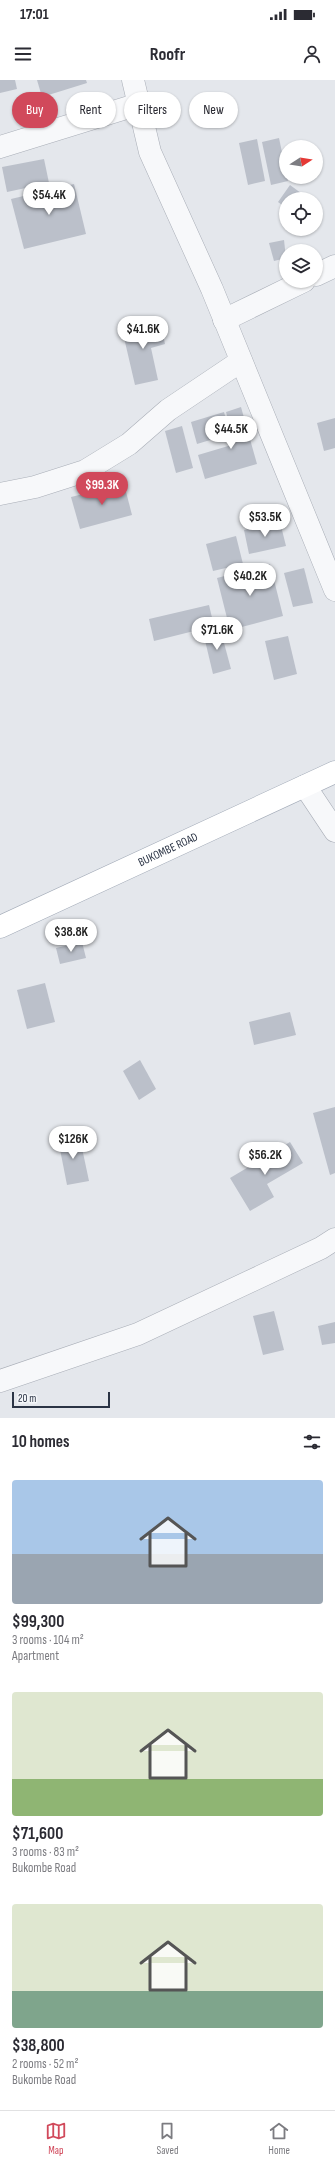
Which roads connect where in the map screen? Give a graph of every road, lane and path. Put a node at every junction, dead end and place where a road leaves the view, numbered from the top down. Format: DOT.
graph roads {
  1 [pos="133,80"];
  2 [pos="136,92"];
  3 [pos="124,109"];
  4 [pos="144,128"];
  5 [pos="0,147"];
  6 [pos="335,266"];
  7 [pos="323,272"];
  8 [pos="290,288"];
  9 [pos="224,320"];
  10 [pos="241,361"];
  11 [pos="0,494"];
  12 [pos="335,590"];
  13 [pos="335,772"];
  14 [pos="305,786"];
  15 [pos="335,831"];
  16 [pos="0,927"];
  17 [pos="335,1239"];
  18 [pos="0,1381"];
  1 -- 2 [label="street"];
  3 -- 5 [label="street"];
  4 -- 9 [label="street"];
  6 -- 7 [label="street"];
  8 -- 9 [label="street"];
  9 -- 10 [label="street"];
  10 -- 11 [label="street"];
  10 -- 12 [label="street"];
  13 -- 14 [label="main road, BUKOMBE ROAD"];
  14 -- 15 [label="street"];
  14 -- 16 [label="main road, BUKOMBE ROAD"];
  17 -- 18 [label="street"];
}
